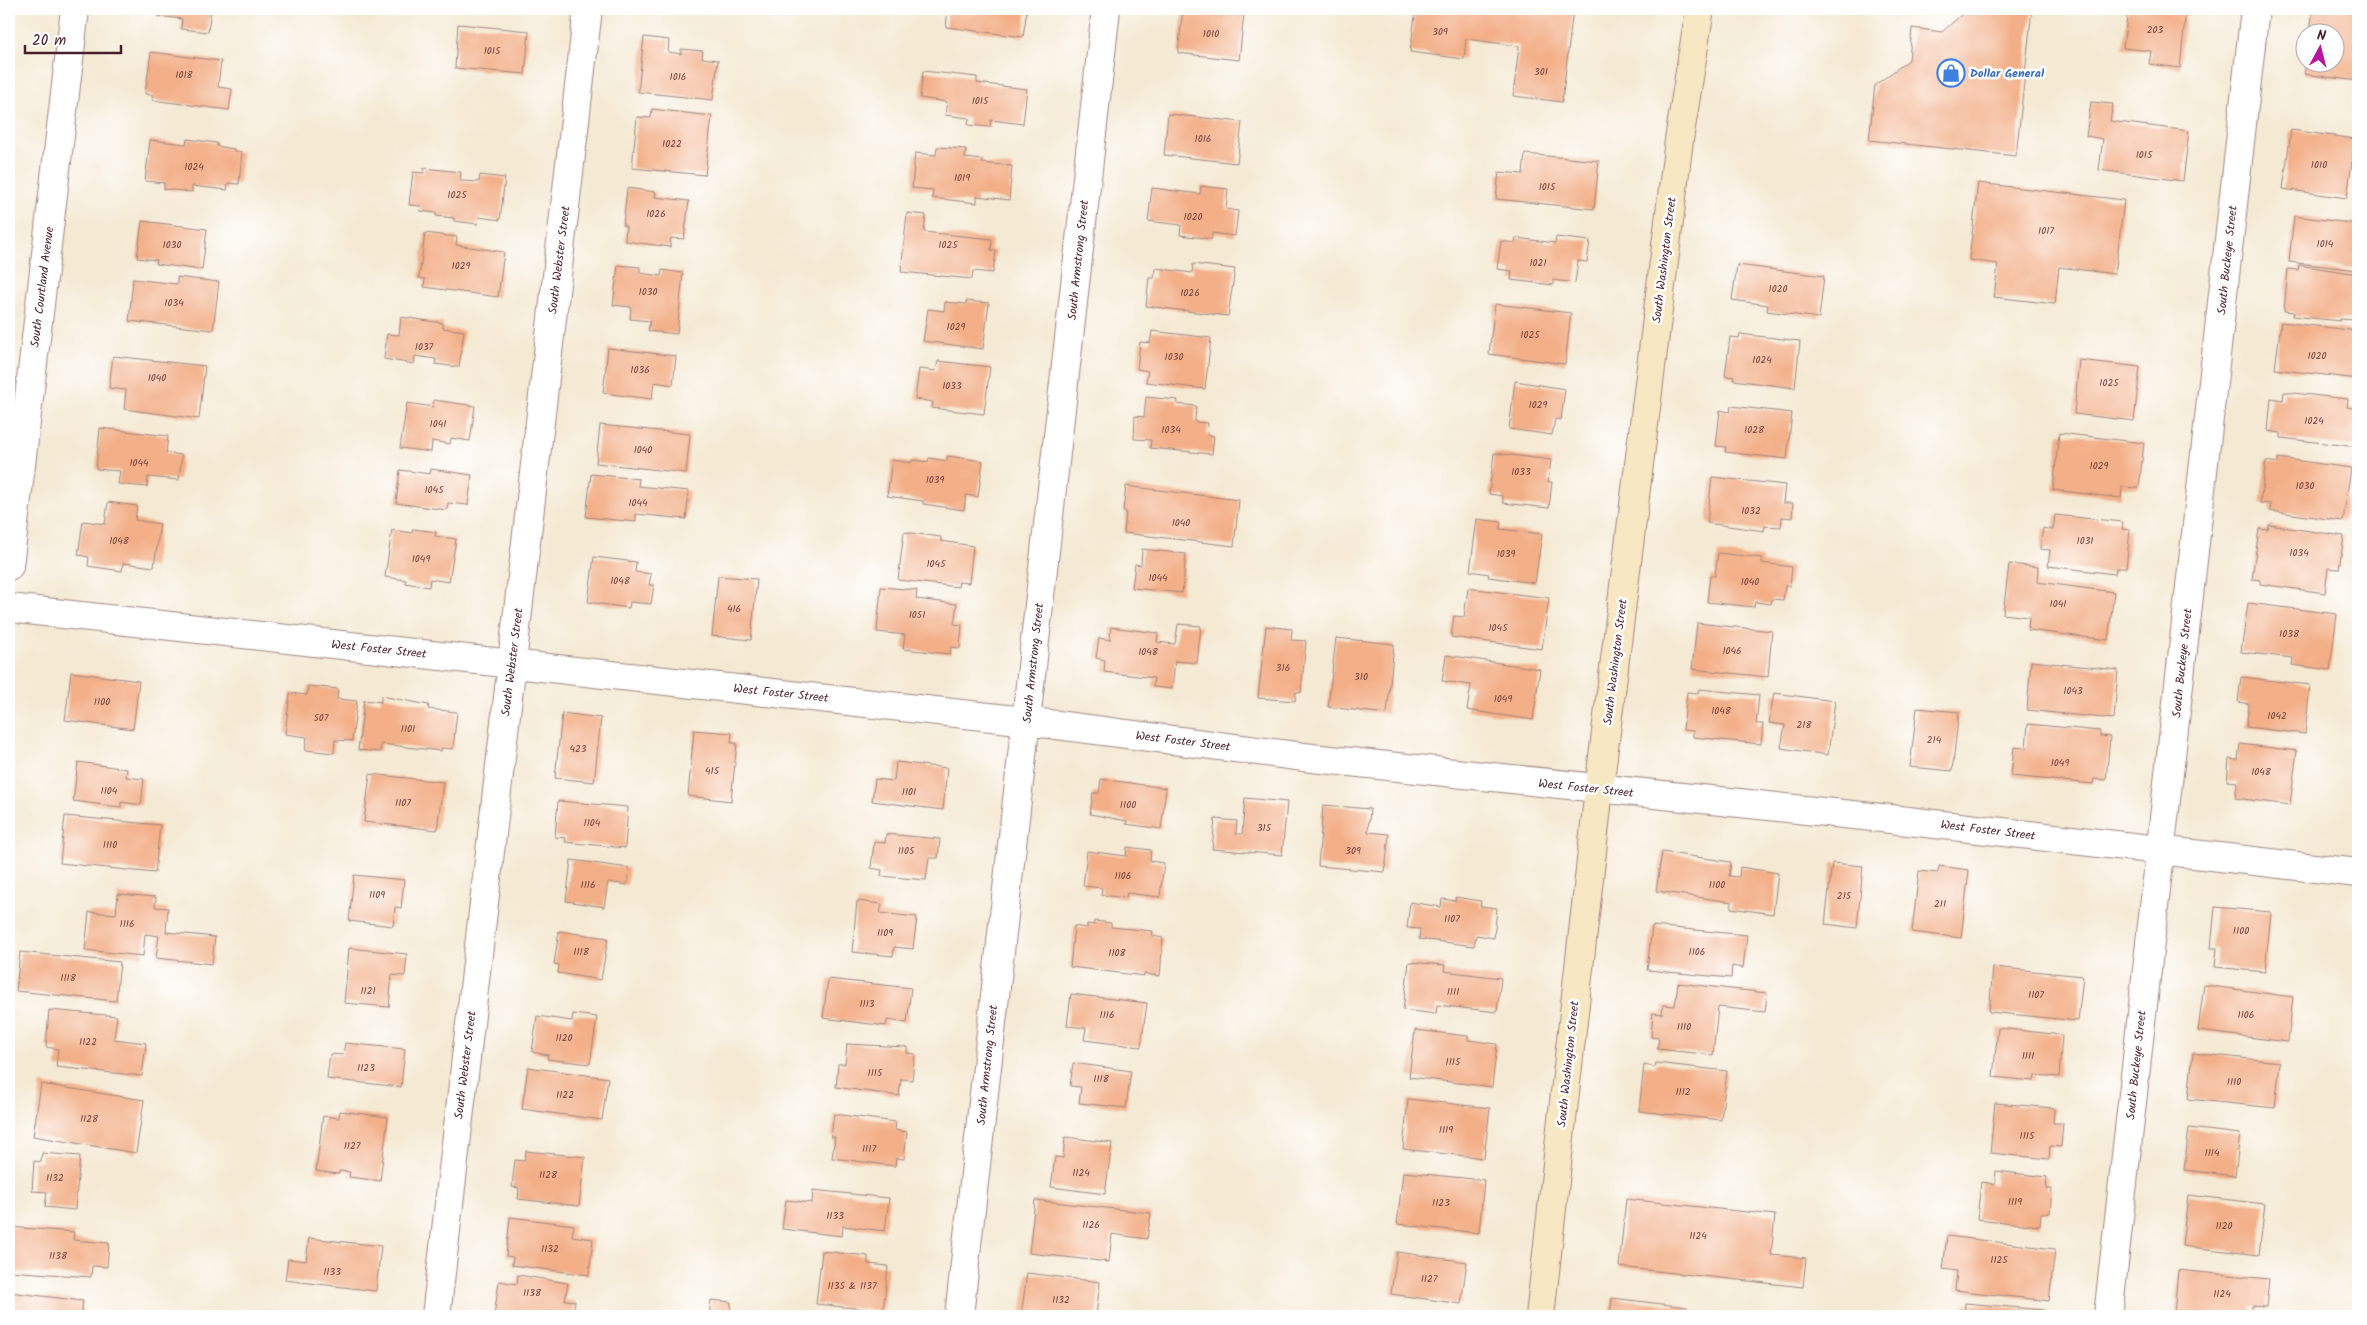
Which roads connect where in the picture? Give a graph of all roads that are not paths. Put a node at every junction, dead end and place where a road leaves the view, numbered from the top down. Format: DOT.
graph roads {
  1 [pos="75,9"];
  2 [pos="588,9"];
  3 [pos="1106,9"];
  4 [pos="1700,9"];
  5 [pos="2255,9"];
  6 [pos="9,566"];
  7 [pos="9,608"];
  8 [pos="511,663"];
  9 [pos="1026,721"];
  10 [pos="1599,789"];
  11 [pos="2161,850"];
  12 [pos="2358,873"];
  13 [pos="436,1316"];
  14 [pos="959,1316"];
  15 [pos="1540,1316"];
  16 [pos="2108,1316"];
  1 -- 6 [label="street, South Courtland Avenue"];
  2 -- 8 [label="street, South Webster Street"];
  3 -- 9 [label="street, South Armstrong Street"];
  4 -- 10 [label="main road, South Washington Street"];
  5 -- 11 [label="street, South Buckeye Street"];
  7 -- 8 [label="street, West Foster Street"];
  8 -- 9 [label="street, West Foster Street"];
  8 -- 13 [label="street, South Webster Street"];
  9 -- 10 [label="street, West Foster Street"];
  9 -- 14 [label="street, South Armstrong Street"];
  10 -- 11 [label="street, West Foster Street"];
  10 -- 15 [label="main road, South Washington Street"];
  11 -- 12 [label="street, West Foster Street"];
  11 -- 16 [label="street, South Buckeye Street"];
}
